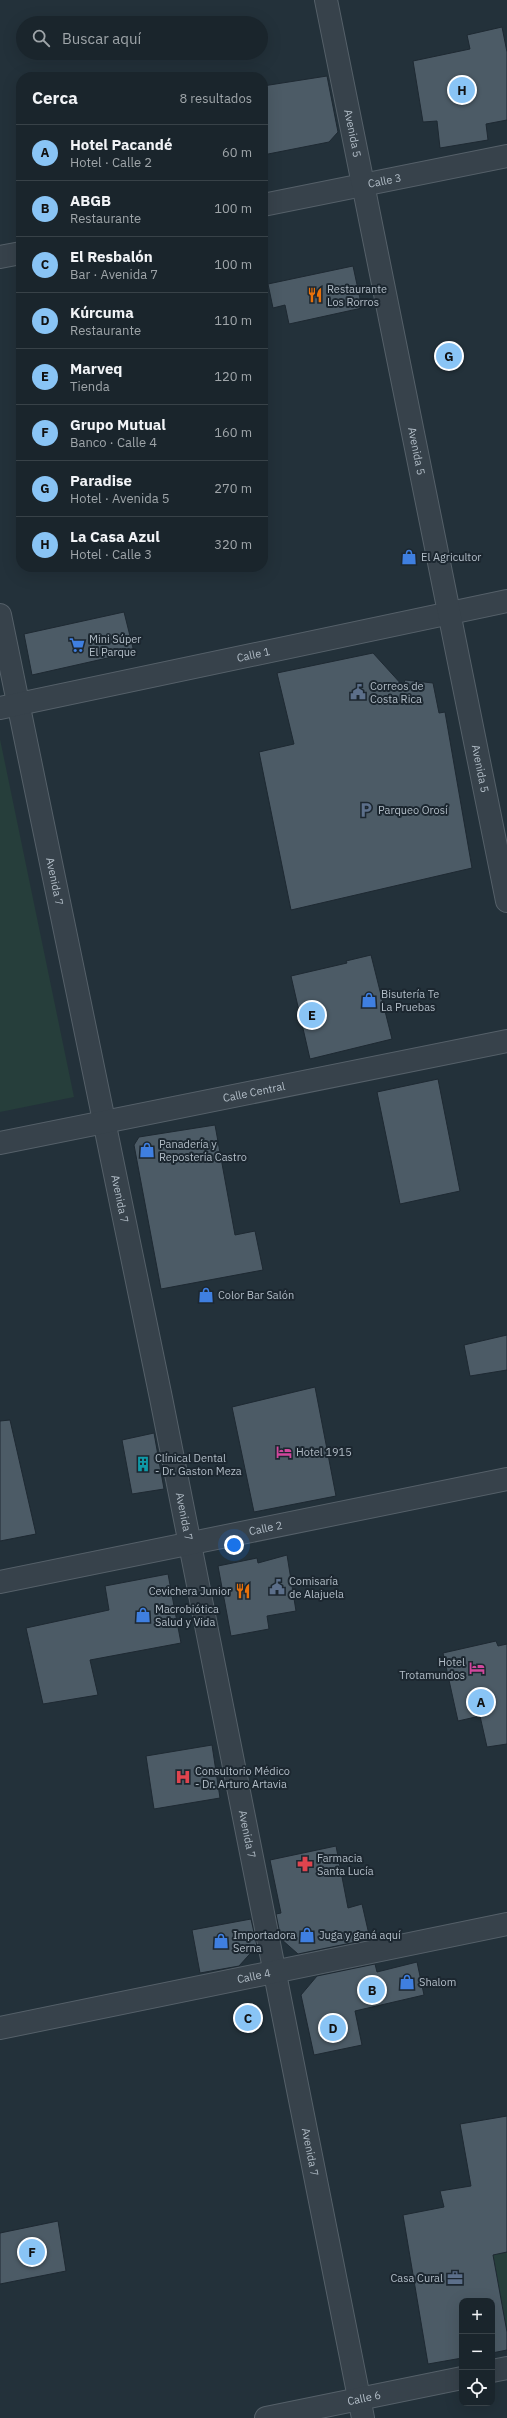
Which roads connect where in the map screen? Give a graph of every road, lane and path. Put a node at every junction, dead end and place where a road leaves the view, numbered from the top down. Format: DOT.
graph roads {
  1 [pos="326,0"];
  2 [pos="507,156"];
  3 [pos="363,185"];
  4 [pos="268,204"];
  5 [pos="16,254"];
  6 [pos="0,257"];
  7 [pos="507,601"];
  8 [pos="448,614"];
  9 [pos="0,615"];
  10 [pos="9,706"];
  11 [pos="507,901"];
  12 [pos="507,1041"];
  13 [pos="104,1122"];
  14 [pos="0,1143"];
  15 [pos="507,1479"];
  16 [pos="189,1543"];
  17 [pos="0,1582"];
  18 [pos="507,1924"];
  19 [pos="275,1971"];
  20 [pos="0,2028"];
  21 [pos="507,2368"];
  22 [pos="495,2370"];
  23 [pos="459,2379"];
  24 [pos="361,2408"];
  25 [pos="266,2418"];
  1 -- 3 [label="street, Avenida 5"];
  2 -- 3 [label="street, Calle 3"];
  3 -- 4 [label="street, Calle 3"];
  3 -- 8 [label="street, Avenida 5"];
  5 -- 6 [label="street"];
  7 -- 8 [label="street, Calle 1"];
  8 -- 10 [label="street, Calle 1"];
  8 -- 11 [label="street, Avenida 5"];
  9 -- 10 [label="street, Avenida 7"];
  10 -- 13 [label="street, Avenida 7"];
  12 -- 13 [label="street, Calle Central"];
  13 -- 14 [label="street, Calle Central"];
  13 -- 16 [label="street, Avenida 7"];
  15 -- 16 [label="street, Calle 2"];
  16 -- 17 [label="street, Calle 2"];
  16 -- 19 [label="street, Avenida 7"];
  18 -- 19 [label="street, Calle 4"];
  19 -- 20 [label="street, Calle 4"];
  19 -- 24 [label="street, Avenida 7"];
  21 -- 22 [label="street"];
  23 -- 24 [label="street, Calle 6"];
  24 -- 25 [label="street, Calle 6"];
}
